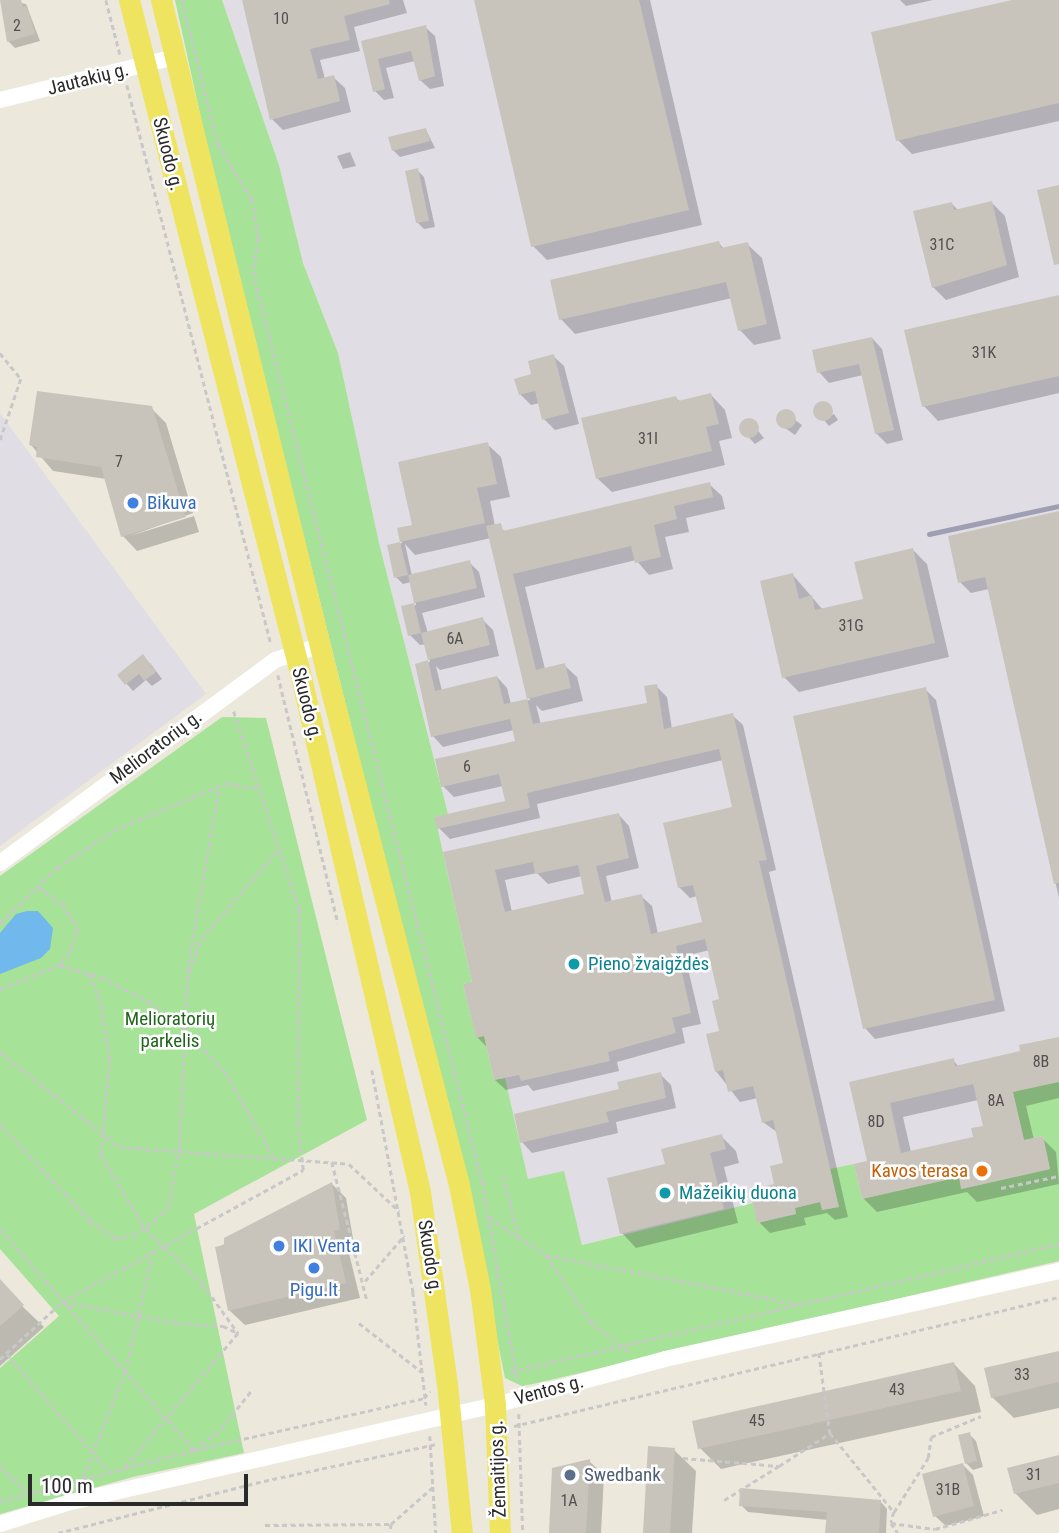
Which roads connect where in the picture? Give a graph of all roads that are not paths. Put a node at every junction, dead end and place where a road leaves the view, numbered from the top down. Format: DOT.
graph roads {
  1 [pos="129,0"];
  2 [pos="161,0"];
  3 [pos="175,57"];
  4 [pos="145,65"];
  5 [pos="0,100"];
  6 [pos="320,646"];
  7 [pos="285,656"];
  8 [pos="0,863"];
  9 [pos="1059,1271"];
  10 [pos="495,1405"];
  11 [pos="451,1415"];
  12 [pos="0,1524"];
  13 [pos="462,1533"];
  14 [pos="500,1533"];
  1 -- 4 [label="main road, Skuodo g."];
  2 -- 3 [label="main road, Skuodo g."];
  3 -- 4 [label="street, Jautakių g."];
  3 -- 6 [label="main road, Skuodo g."];
  4 -- 5 [label="street, Jautakių g."];
  4 -- 7 [label="main road, Skuodo g."];
  6 -- 7 [label="street, Melioratorių g."];
  6 -- 10 [label="main road, Skuodo g."];
  7 -- 8 [label="street, Melioratorių g."];
  7 -- 11 [label="main road, Skuodo g."];
  9 -- 10 [label="street, Ventos g."];
  10 -- 11 [label="street, Ventos g."];
  10 -- 14 [label="main road, Žemaitijos g."];
  11 -- 12 [label="street, Ventos g."];
  11 -- 13 [label="main road, Žemaitijos g."];
}
